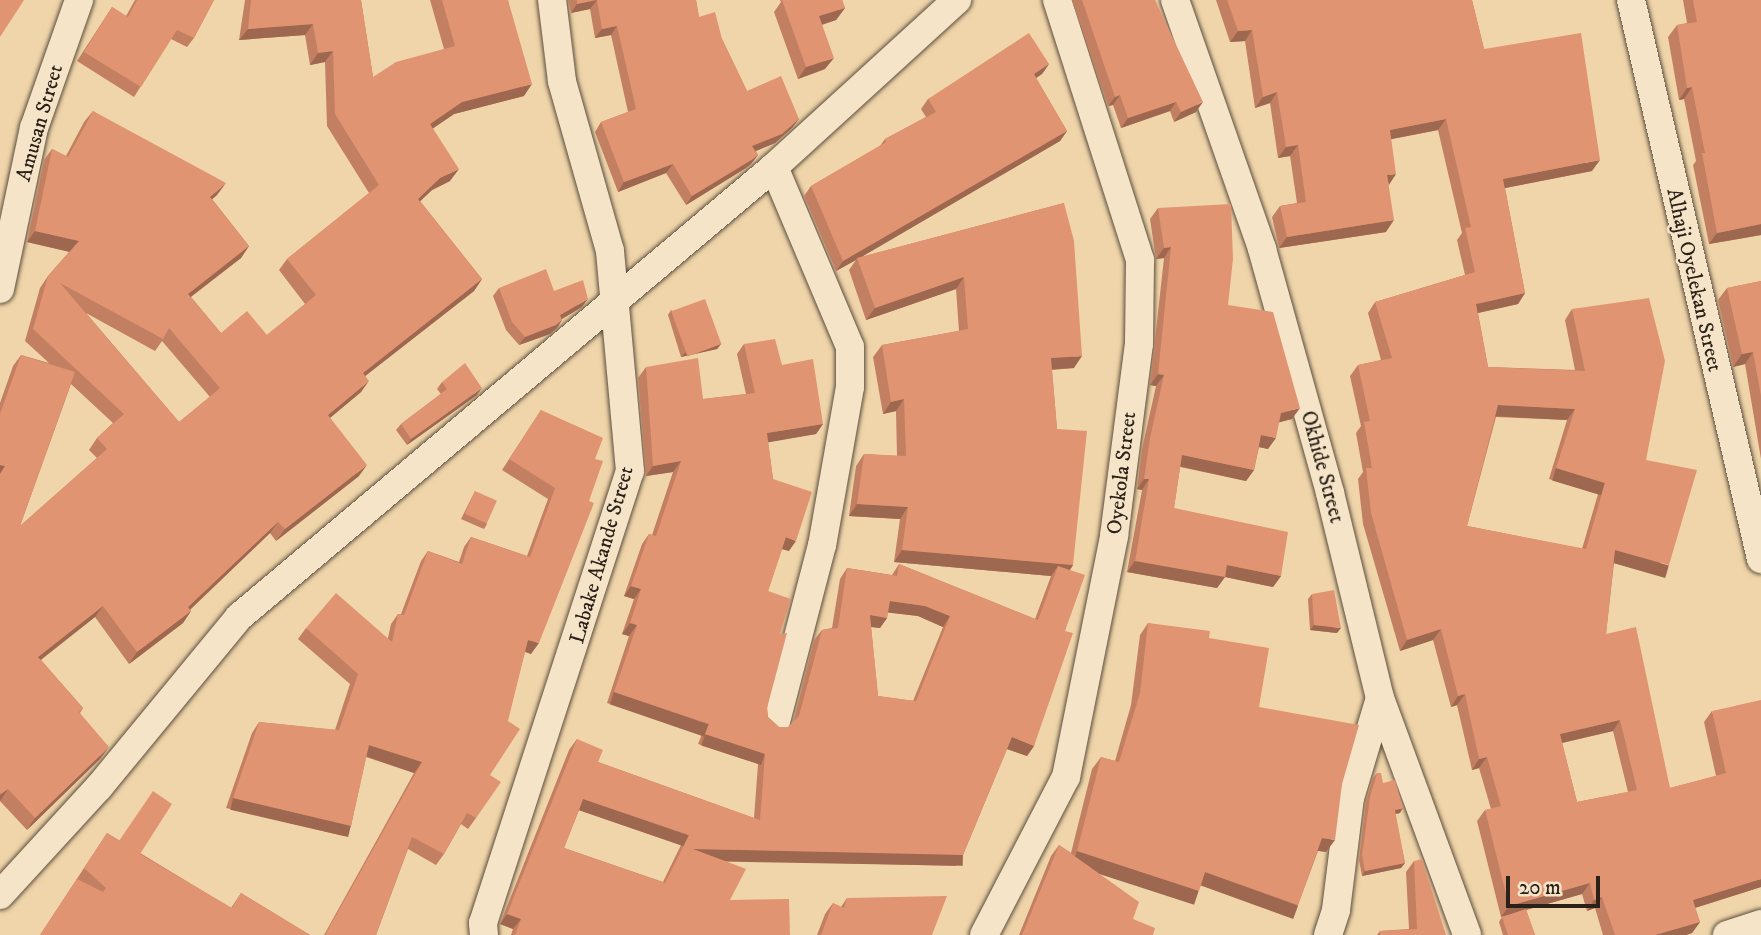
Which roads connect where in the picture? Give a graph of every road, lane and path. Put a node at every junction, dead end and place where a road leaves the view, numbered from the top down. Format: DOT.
graph roads {
  1 [pos="79,0"];
  2 [pos="552,0"];
  3 [pos="957,0"];
  4 [pos="1057,0"];
  5 [pos="1175,0"];
  6 [pos="1631,0"];
  7 [pos="774,167"];
  8 [pos="0,289"];
  9 [pos="614,304"];
  10 [pos="1761,559"];
  11 [pos="1380,698"];
  12 [pos="776,722"];
  13 [pos="0,895"];
  14 [pos="1761,925"];
  15 [pos="484,935"];
  16 [pos="984,935"];
  17 [pos="1328,935"];
  18 [pos="1467,935"];
  19 [pos="1727,935"];
  1 -- 8 [label="street, Amusan Street"];
  2 -- 9 [label="street, Labake Akande Street"];
  3 -- 7 [label="street"];
  4 -- 16 [label="street, Oyekola Street"];
  5 -- 11 [label="street, Okhide Street"];
  6 -- 10 [label="street, Alhaji Oyelekan Street"];
  7 -- 9 [label="street"];
  7 -- 12 [label="street"];
  9 -- 13 [label="street"];
  9 -- 15 [label="street, Labake Akande Street"];
  11 -- 17 [label="street"];
  11 -- 18 [label="street, Okhide Street"];
  14 -- 19 [label="street"];
}
